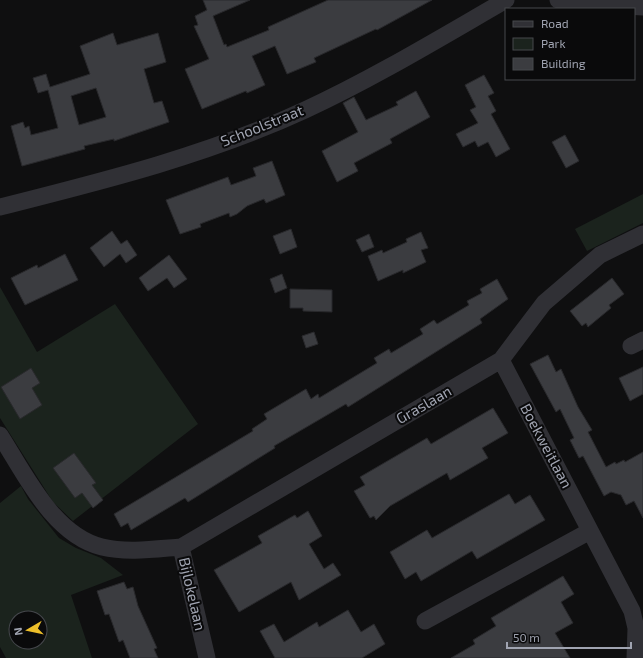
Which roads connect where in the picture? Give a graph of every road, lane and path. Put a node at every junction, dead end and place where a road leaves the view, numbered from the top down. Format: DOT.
graph roads {
  1 [pos="506,0"];
  2 [pos="558,0"];
  3 [pos="643,7"];
  4 [pos="0,207"];
  5 [pos="643,234"];
  6 [pos="502,360"];
  7 [pos="0,435"];
  8 [pos="590,531"];
  9 [pos="180,547"];
  10 [pos="425,621"];
  11 [pos="207,658"];
  12 [pos="635,658"];
  1 -- 4 [label="street, Schoolstraat"];
  2 -- 3 [label="street"];
  5 -- 6 [label="street, Graslaan"];
  6 -- 8 [label="street, Boekweitlaan"];
  6 -- 9 [label="street, Graslaan"];
  7 -- 9 [label="street, Bijlokelaan"];
  8 -- 10 [label="street"];
  8 -- 12 [label="street, Boekweitlaan"];
  9 -- 11 [label="street, Bijlokelaan"];
}
